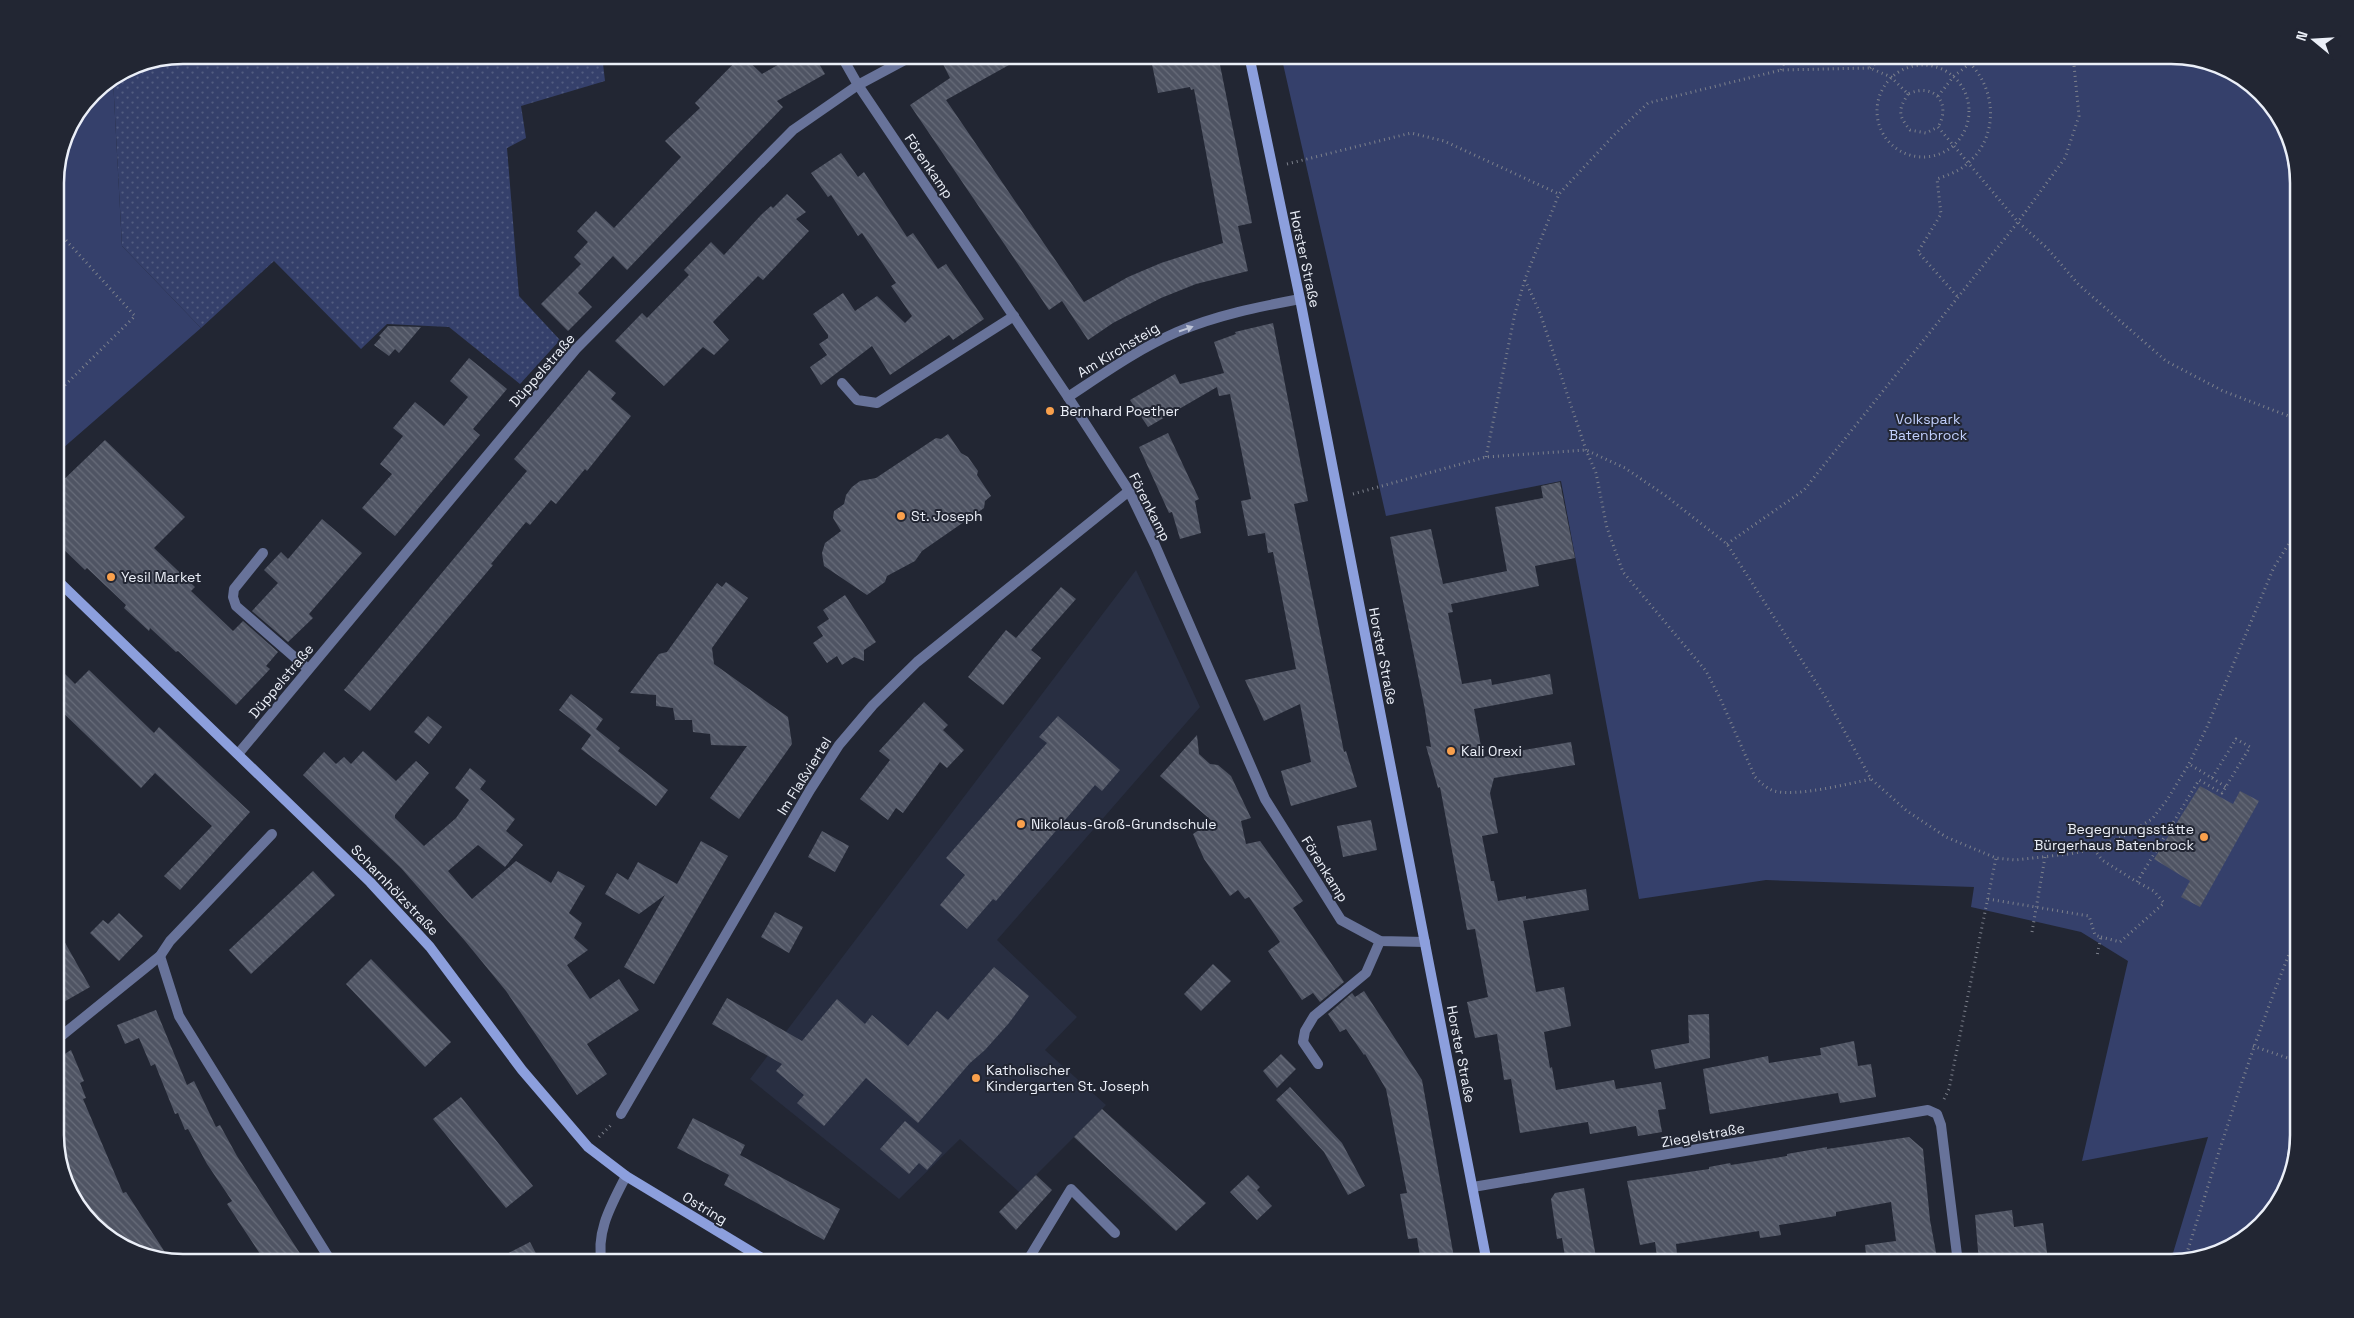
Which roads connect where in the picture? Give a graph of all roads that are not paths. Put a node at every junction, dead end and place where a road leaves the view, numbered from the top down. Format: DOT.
graph roads {
  1 [pos="846,64"];
  2 [pos="897,64"];
  3 [pos="1251,64"];
  4 [pos="858,85"];
  5 [pos="1300,299"];
  6 [pos="1014,316"];
  7 [pos="842,383"];
  8 [pos="1066,394"];
  9 [pos="1129,491"];
  10 [pos="263,553"];
  11 [pos="64,587"];
  12 [pos="308,669"];
  13 [pos="238,754"];
  14 [pos="272,834"];
  15 [pos="1380,941"];
  16 [pos="1425,942"];
  17 [pos="160,956"];
  18 [pos="64,1034"];
  19 [pos="1318,1064"];
  20 [pos="621,1114"];
  21 [pos="626,1176"];
  22 [pos="1473,1187"];
  23 [pos="1115,1233"];
  24 [pos="326,1254"];
  25 [pos="600,1254"];
  26 [pos="755,1254"];
  27 [pos="1031,1254"];
  28 [pos="1485,1254"];
  29 [pos="1957,1254"];
  1 -- 4 [label="street, Förenkamp"];
  2 -- 4 [label="street, Düppelstraße"];
  3 -- 5 [label="main road, Horster Straße"];
  4 -- 6 [label="street, Förenkamp"];
  4 -- 12 [label="street, Düppelstraße"];
  8 -- 5 [label="street, Am Kirchsteig, one-way"];
  5 -- 16 [label="main road, Horster Straße"];
  6 -- 7 [label="street"];
  6 -- 8 [label="street, Förenkamp"];
  8 -- 9 [label="street, Förenkamp"];
  9 -- 15 [label="street, Förenkamp"];
  9 -- 20 [label="street, Im Flaßviertel"];
  10 -- 12 [label="street"];
  11 -- 13 [label="main road, Scharnhölzstraße"];
  12 -- 13 [label="street, Düppelstraße"];
  13 -- 21 [label="main road, Scharnhölzstraße"];
  14 -- 17 [label="street"];
  15 -- 16 [label="street, Förenkamp"];
  15 -- 19 [label="street"];
  16 -- 22 [label="main road, Horster Straße"];
  17 -- 18 [label="street"];
  17 -- 24 [label="street"];
  21 -- 25 [label="street"];
  21 -- 26 [label="main road, Ostring"];
  22 -- 28 [label="main road, Horster Straße"];
  22 -- 29 [label="street, Ziegelstraße"];
  23 -- 27 [label="street"];
}
